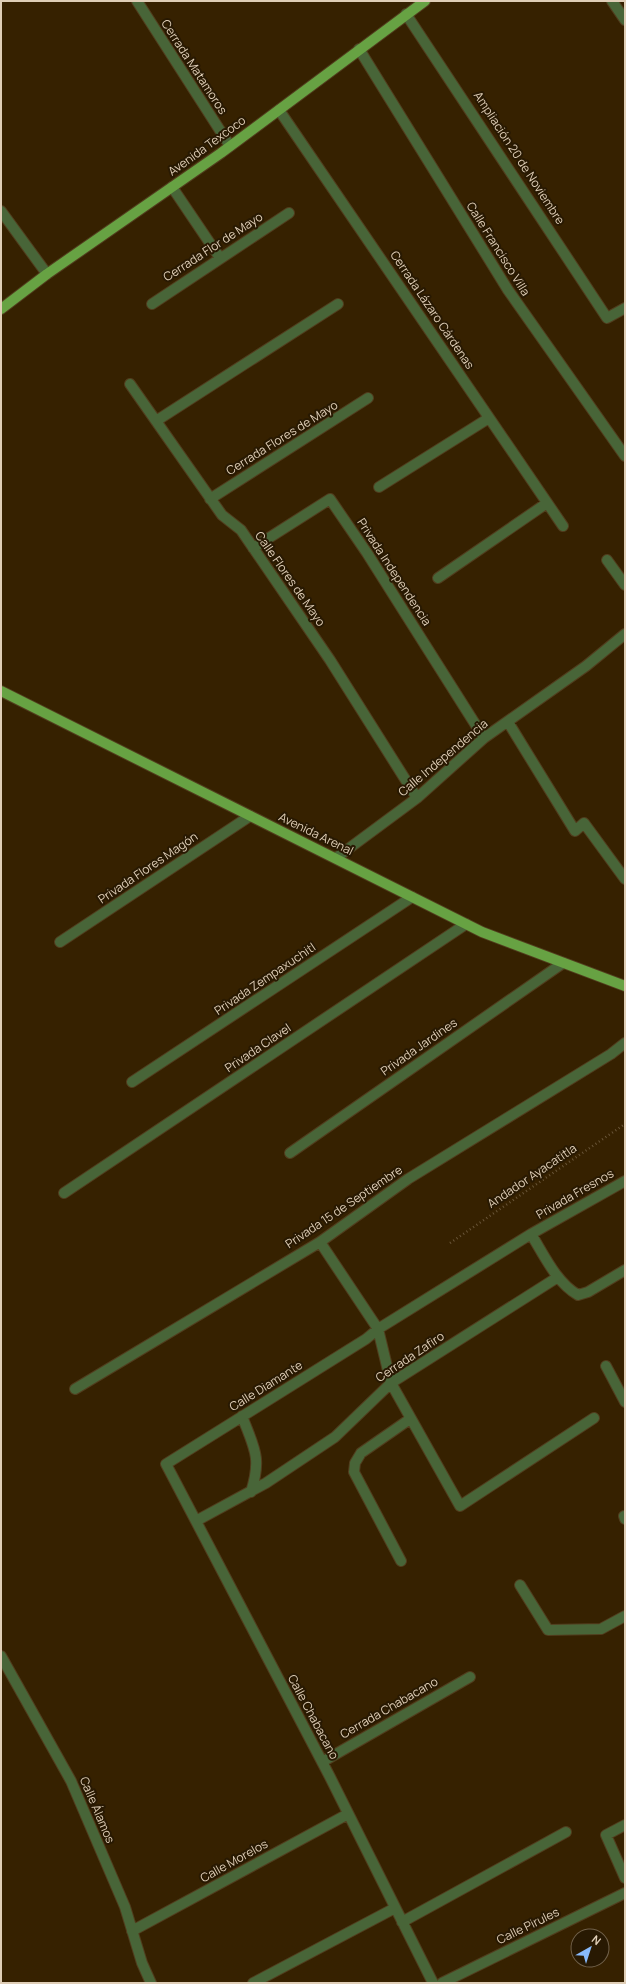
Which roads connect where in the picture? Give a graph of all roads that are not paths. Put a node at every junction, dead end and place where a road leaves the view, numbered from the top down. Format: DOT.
graph roads {
  1 [pos="137,1"];
  2 [pos="425,1"];
  3 [pos="612,1"];
  4 [pos="406,14"];
  5 [pos="625,20"];
  6 [pos="359,49"];
  7 [pos="279,110"];
  8 [pos="230,146"];
  9 [pos="172,187"];
  10 [pos="1,211"];
  11 [pos="289,213"];
  12 [pos="220,258"];
  13 [pos="47,274"];
  14 [pos="152,304"];
  15 [pos="338,304"];
  16 [pos="625,308"];
  17 [pos="1,309"];
  18 [pos="130,384"];
  19 [pos="368,398"];
  20 [pos="489,418"];
  21 [pos="156,421"];
  22 [pos="625,456"];
  23 [pos="379,487"];
  24 [pos="210,499"];
  25 [pos="547,503"];
  26 [pos="563,526"];
  27 [pos="253,548"];
  28 [pos="607,560"];
  29 [pos="438,578"];
  30 [pos="625,585"];
  31 [pos="625,635"];
  32 [pos="1,691"];
  33 [pos="508,722"];
  34 [pos="484,738"];
  35 [pos="417,798"];
  36 [pos="250,816"];
  37 [pos="336,858"];
  38 [pos="625,879"];
  39 [pos="412,897"];
  40 [pos="466,924"];
  41 [pos="60,942"];
  42 [pos="563,963"];
  43 [pos="625,986"];
  44 [pos="625,1043"];
  45 [pos="132,1082"];
  46 [pos="290,1153"];
  47 [pos="625,1181"];
  48 [pos="64,1193"];
  49 [pos="531,1234"];
  50 [pos="320,1242"];
  51 [pos="625,1270"];
  52 [pos="558,1277"];
  53 [pos="378,1329"];
  54 [pos="606,1366"];
  55 [pos="391,1383"];
  56 [pos="75,1389"];
  57 [pos="625,1402"];
  58 [pos="242,1416"];
  59 [pos="594,1418"];
  60 [pos="410,1419"];
  61 [pos="166,1464"];
  62 [pos="251,1492"];
  63 [pos="196,1521"];
  64 [pos="401,1561"];
  65 [pos="520,1586"];
  66 [pos="625,1616"];
  67 [pos="1,1656"];
  68 [pos="470,1677"];
  69 [pos="322,1762"];
  70 [pos="348,1814"];
  71 [pos="625,1825"];
  72 [pos="566,1832"];
  73 [pos="625,1878"];
  74 [pos="625,1893"];
  75 [pos="396,1908"];
  76 [pos="402,1922"];
  77 [pos="132,1931"];
  78 [pos="151,1983"];
  79 [pos="253,1983"];
  80 [pos="433,1983"];
  81 [pos="442,1983"];
  1 -- 8 [label="street, Cerrada Matamoros"];
  2 -- 4 [label="main road, Avenida Texcoco"];
  3 -- 5 [label="street"];
  4 -- 6 [label="main road, Avenida Texcoco"];
  4 -- 16 [label="street, Ampliación 20 de Noviembre"];
  6 -- 7 [label="main road, Avenida Texcoco"];
  6 -- 22 [label="street, Calle Francisco Villa"];
  7 -- 8 [label="main road, Avenida Texcoco"];
  7 -- 20 [label="street, Cerrada Lázaro Cárdenas"];
  8 -- 9 [label="main road, Avenida Texcoco"];
  9 -- 12 [label="street"];
  9 -- 13 [label="main road, Avenida Texcoco"];
  10 -- 13 [label="street"];
  11 -- 12 [label="street, Cerrada Flor de Mayo"];
  12 -- 14 [label="street, Cerrada Flor de Mayo"];
  13 -- 17 [label="main road, Avenida Texcoco"];
  15 -- 21 [label="street"];
  18 -- 21 [label="street, Calle Flores de Mayo"];
  19 -- 24 [label="street, Cerrada Flores de Mayo"];
  20 -- 23 [label="street"];
  20 -- 25 [label="street, Cerrada Lázaro Cárdenas"];
  21 -- 24 [label="street, Calle Flores de Mayo"];
  24 -- 27 [label="street, Calle Flores de Mayo"];
  25 -- 26 [label="street, Cerrada Lázaro Cárdenas"];
  25 -- 29 [label="street"];
  27 -- 34 [label="street, Privada Independencia"];
  27 -- 35 [label="street, Calle Flores de Mayo"];
  28 -- 30 [label="street"];
  31 -- 33 [label="street, Calle Independencia"];
  32 -- 36 [label="main road, Avenida Arenal"];
  33 -- 34 [label="street, Calle Independencia"];
  33 -- 38 [label="street"];
  34 -- 35 [label="street, Calle Independencia"];
  35 -- 37 [label="street, Calle Independencia"];
  36 -- 37 [label="main road, Avenida Arenal"];
  36 -- 41 [label="street, Privada Flores Magón"];
  37 -- 39 [label="main road, Avenida Arenal"];
  39 -- 40 [label="main road, Avenida Arenal"];
  39 -- 45 [label="street, Privada Zempaxuchitl"];
  40 -- 42 [label="main road, Avenida Arenal"];
  40 -- 48 [label="street, Privada Clavel"];
  42 -- 43 [label="main road, Avenida Arenal"];
  42 -- 46 [label="street, Privada Jardines"];
  44 -- 50 [label="street, Privada 15 de Septiembre"];
  47 -- 49 [label="street, Privada Fresnos"];
  49 -- 52 [label="street, Privada Fresnos"];
  49 -- 53 [label="street, Calle Diamante"];
  50 -- 53 [label="street"];
  50 -- 56 [label="street, Privada 15 de Septiembre"];
  51 -- 52 [label="street, Privada Fresnos"];
  52 -- 55 [label="street, Cerrada Zafiro"];
  53 -- 55 [label="street"];
  53 -- 58 [label="street, Calle Diamante"];
  54 -- 57 [label="street"];
  55 -- 60 [label="street"];
  55 -- 62 [label="street, Cerrada Zafiro"];
  58 -- 61 [label="street, Calle Diamante"];
  58 -- 62 [label="street"];
  59 -- 60 [label="street"];
  60 -- 64 [label="street"];
  61 -- 63 [label="street, Calle Chabacano"];
  62 -- 63 [label="street, Cerrada Zafiro"];
  63 -- 69 [label="street, Calle Chabacano"];
  65 -- 66 [label="street"];
  67 -- 77 [label="street, Calle Álamos"];
  68 -- 69 [label="street, Cerrada Chabacano"];
  69 -- 70 [label="street, Calle Chabacano"];
  70 -- 75 [label="street, Calle Chabacano"];
  70 -- 77 [label="street, Calle Morelos"];
  71 -- 73 [label="street"];
  72 -- 76 [label="street"];
  74 -- 81 [label="street, Calle Pirules"];
  75 -- 76 [label="street, Calle Chabacano"];
  75 -- 79 [label="street"];
  76 -- 80 [label="street, Calle Chabacano"];
  77 -- 78 [label="street, Calle Álamos"];
}
